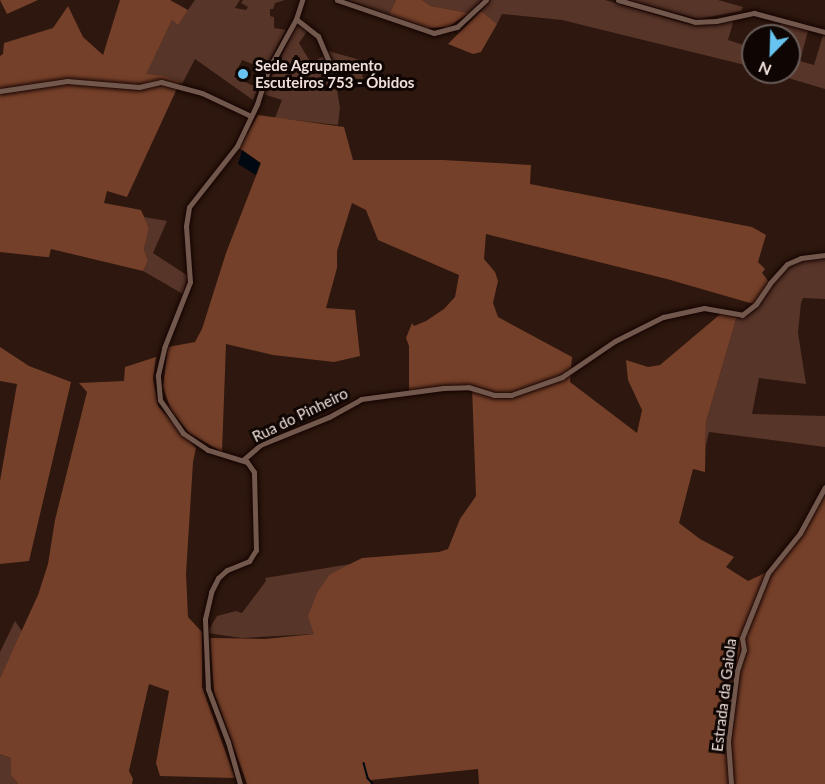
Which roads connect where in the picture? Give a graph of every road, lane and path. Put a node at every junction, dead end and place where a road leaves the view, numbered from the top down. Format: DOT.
graph roads {
  1 [pos="302,0"];
  2 [pos="337,0"];
  3 [pos="486,0"];
  4 [pos="618,0"];
  5 [pos="296,19"];
  6 [pos="825,32"];
  7 [pos="335,76"];
  8 [pos="0,91"];
  9 [pos="251,116"];
  10 [pos="825,255"];
  11 [pos="243,460"];
  12 [pos="825,487"];
  13 [pos="240,784"];
  14 [pos="730,784"];
  1 -- 5 [label="street"];
  2 -- 3 [label="street"];
  4 -- 6 [label="street"];
  5 -- 7 [label="street"];
  5 -- 9 [label="street"];
  8 -- 9 [label="street"];
  9 -- 11 [label="street"];
  10 -- 11 [label="street, Rua do Pinheiro"];
  11 -- 13 [label="street"];
  12 -- 14 [label="street, Estrada da Gaiola"];
}
